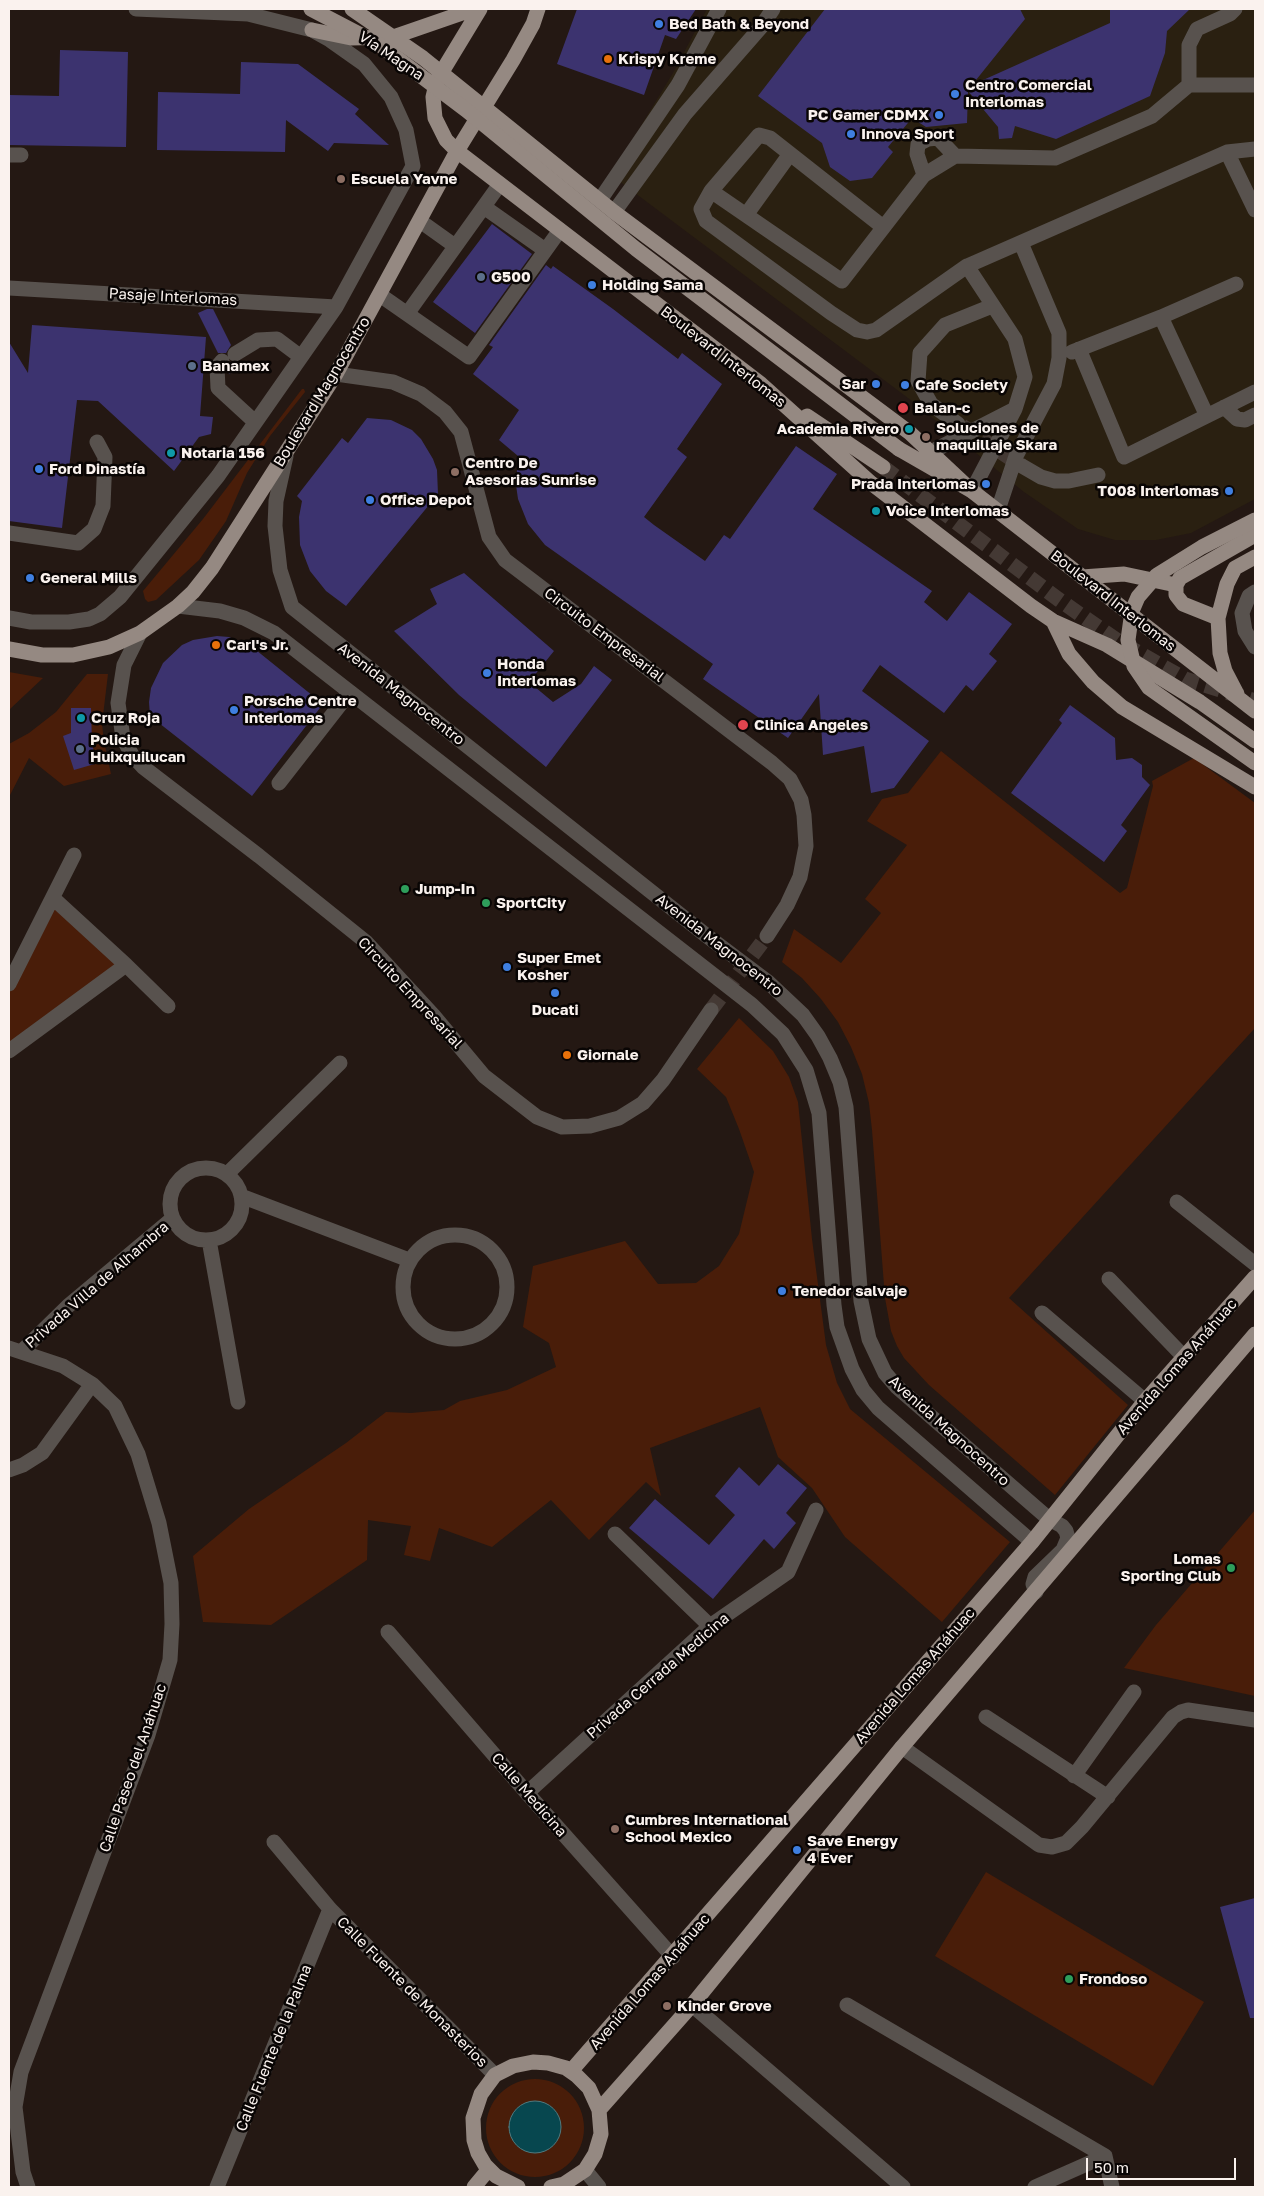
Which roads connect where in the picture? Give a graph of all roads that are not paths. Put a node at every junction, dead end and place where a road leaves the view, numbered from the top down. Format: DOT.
graph roads {
  1 [pos="136,9"];
  2 [pos="311,9"];
  3 [pos="352,9"];
  4 [pos="474,9"];
  5 [pos="480,9"];
  6 [pos="538,9"];
  7 [pos="719,9"];
  8 [pos="773,9"];
  9 [pos="1235,9"];
  10 [pos="312,30"];
  11 [pos="393,38"];
  12 [pos="442,72"];
  13 [pos="1190,85"];
  14 [pos="1255,85"];
  15 [pos="484,106"];
  16 [pos="466,110"];
  17 [pos="1255,149"];
  18 [pos="457,151"];
  19 [pos="1227,152"];
  20 [pos="790,154"];
  21 [pos="955,156"];
  22 [pos="924,175"];
  23 [pos="500,184"];
  24 [pos="711,191"];
  25 [pos="600,200"];
  26 [pos="484,206"];
  27 [pos="1255,210"];
  28 [pos="614,212"];
  29 [pos="746,215"];
  30 [pos="420,221"];
  31 [pos="883,227"];
  32 [pos="560,230"];
  33 [pos="1020,243"];
  34 [pos="456,246"];
  35 [pos="545,250"];
  36 [pos="967,266"];
  37 [pos="1236,284"];
  38 [pos="9,288"];
  39 [pos="380,295"];
  40 [pos="992,306"];
  41 [pos="336,307"];
  42 [pos="407,314"];
  43 [pos="1161,317"];
  44 [pos="1080,349"];
  45 [pos="301,357"];
  46 [pos="1059,358"];
  47 [pos="336,374"];
  48 [pos="760,384"];
  49 [pos="1255,392"];
  50 [pos="1224,408"];
  51 [pos="1015,409"];
  52 [pos="1255,415"];
  53 [pos="1207,416"];
  54 [pos="255,422"];
  55 [pos="958,424"];
  56 [pos="97,442"];
  57 [pos="287,452"];
  58 [pos="931,452"];
  59 [pos="1022,466"];
  60 [pos="883,467"];
  61 [pos="1098,475"];
  62 [pos="972,491"];
  63 [pos="998,510"];
  64 [pos="1255,520"];
  65 [pos="9,534"];
  66 [pos="1255,536"];
  67 [pos="1255,557"];
  68 [pos="1082,576"];
  69 [pos="1176,585"];
  70 [pos="1255,592"];
  71 [pos="178,606"];
  72 [pos="9,618"];
  73 [pos="1218,618"];
  74 [pos="1053,621"];
  75 [pos="140,633"];
  76 [pos="1255,647"];
  77 [pos="9,650"];
  78 [pos="350,692"];
  79 [pos="1242,701"];
  80 [pos="1255,711"];
  81 [pos="1255,741"];
  82 [pos="1255,763"];
  83 [pos="279,784"];
  84 [pos="1255,787"];
  85 [pos="74,854"];
  86 [pos="53,898"];
  87 [pos="766,936"];
  88 [pos="126,965"];
  89 [pos="9,984"];
  90 [pos="168,1006"];
  91 [pos="711,1010"];
  92 [pos="9,1051"];
  93 [pos="340,1064"];
  94 [pos="227,1174"];
  95 [pos="242,1196"];
  96 [pos="1177,1202"];
  97 [pos="172,1219"];
  98 [pos="209,1240"];
  99 [pos="409,1260"];
  100 [pos="1255,1264"];
  101 [pos="1255,1277"];
  102 [pos="1109,1279"];
  103 [pos="1042,1312"];
  104 [pos="1255,1334"];
  105 [pos="15,1349"];
  106 [pos="1184,1357"];
  107 [pos="92,1384"];
  108 [pos="1145,1400"];
  109 [pos="238,1402"];
  110 [pos="9,1470"];
  111 [pos="816,1510"];
  112 [pos="1049,1520"];
  113 [pos="615,1534"];
  114 [pos="1032,1542"];
  115 [pos="1036,1592"];
  116 [pos="710,1626"];
  117 [pos="388,1632"];
  118 [pos="1134,1692"];
  119 [pos="986,1717"];
  120 [pos="1255,1720"];
  121 [pos="902,1747"];
  122 [pos="1074,1776"];
  123 [pos="527,1794"];
  124 [pos="1108,1798"];
  125 [pos="274,1842"];
  126 [pos="330,1909"];
  127 [pos="673,1957"];
  128 [pos="692,2005"];
  129 [pos="847,2005"];
  130 [pos="571,2072"];
  131 [pos="494,2076"];
  132 [pos="600,2110"];
  133 [pos="1105,2156"];
  134 [pos="489,2169"];
  135 [pos="585,2170"];
  136 [pos="28,2187"];
  137 [pos="217,2187"];
  138 [pos="474,2187"];
  139 [pos="514,2187"];
  140 [pos="551,2187"];
  141 [pos="599,2187"];
  142 [pos="902,2187"];
  143 [pos="1035,2187"];
  144 [pos="1112,2187"];
  1 -- 10 [label="street"];
  2 -- 16 [label="main road, Vía Magna, bridge"];
  3 -- 11 [label="main road, Boulevard Interlomas"];
  4 -- 11 [label="main road"];
  5 -- 12 [label="main road"];
  6 -- 15 [label="main road, Boulevard Magnocentro"];
  7 -- 25 [label="street"];
  8 -- 28 [label="street"];
  9 -- 13 [label="street"];
  10 -- 11 [label="main road"];
  10 -- 41 [label="street"];
  11 -- 12 [label="main road, Boulevard Interlomas"];
  12 -- 15 [label="main road, Boulevard Interlomas"];
  12 -- 18 [label="main road, Boulevard Interlomas"];
  13 -- 14 [label="street"];
  13 -- 21 [label="street"];
  15 -- 18 [label="main road, Boulevard Magnocentro"];
  15 -- 25 [label="main road, Boulevard Interlomas"];
  16 -- 62 [label="main road, Boulevard Interlomas, bridge"];
  17 -- 19 [label="street"];
  18 -- 23 [label="main road, Boulevard Interlomas"];
  18 -- 30 [label="main road, Boulevard Magnocentro"];
  19 -- 27 [label="street"];
  19 -- 33 [label="street"];
  20 -- 24 [label="street"];
  20 -- 29 [label="street"];
  20 -- 31 [label="street"];
  21 -- 22 [label="street"];
  21 -- 22 [label="street"];
  22 -- 31 [label="street"];
  23 -- 26 [label="street"];
  23 -- 32 [label="main road, Boulevard Interlomas"];
  24 -- 29 [label="street"];
  24 -- 36 [label="street"];
  25 -- 28 [label="main road, Boulevard Interlomas"];
  26 -- 34 [label="street"];
  26 -- 35 [label="street"];
  28 -- 58 [label="main road, Boulevard Interlomas"];
  29 -- 31 [label="street"];
  30 -- 34 [label="street"];
  30 -- 39 [label="main road, Boulevard Magnocentro"];
  32 -- 35 [label="street"];
  32 -- 48 [label="main road, Boulevard Interlomas"];
  33 -- 36 [label="street"];
  33 -- 46 [label="street"];
  34 -- 42 [label="street"];
  35 -- 42 [label="street"];
  36 -- 40 [label="street"];
  37 -- 43 [label="street"];
  38 -- 41 [label="street, Pasaje Interlomas"];
  39 -- 42 [label="street"];
  39 -- 47 [label="main road, Boulevard Magnocentro"];
  40 -- 51 [label="street"];
  40 -- 55 [label="street"];
  41 -- 45 [label="street"];
  43 -- 44 [label="street"];
  43 -- 53 [label="street"];
  44 -- 46 [label="street"];
  44 -- 53 [label="street"];
  45 -- 54 [label="street"];
  45 -- 54 [label="street"];
  46 -- 63 [label="street"];
  47 -- 57 [label="main road, Boulevard Magnocentro"];
  47 -- 87 [label="street, Circuito Empresarial"];
  48 -- 60 [label="main road"];
  48 -- 74 [label="main road, Boulevard Interlomas"];
  49 -- 50 [label="street"];
  50 -- 52 [label="street"];
  50 -- 53 [label="street"];
  51 -- 58 [label="street"];
  51 -- 62 [label="street"];
  54 -- 72 [label="street"];
  56 -- 65 [label="street"];
  57 -- 71 [label="main road, Boulevard Magnocentro"];
  57 -- 112 [label="street, Avenida Magnocentro"];
  58 -- 62 [label="main road, Boulevard Interlomas"];
  59 -- 61 [label="street"];
  62 -- 63 [label="main road, Boulevard Interlomas"];
  63 -- 68 [label="main road, Boulevard Interlomas"];
  64 -- 82 [label="main road, bridge"];
  66 -- 69 [label="main road"];
  67 -- 73 [label="main road"];
  68 -- 69 [label="main road"];
  68 -- 79 [label="main road, Boulevard Interlomas"];
  69 -- 73 [label="main road"];
  70 -- 76 [label="street"];
  71 -- 75 [label="main road, Boulevard Magnocentro"];
  71 -- 78 [label="street, Avenida Magnocentro"];
  73 -- 79 [label="main road"];
  74 -- 81 [label="main road, Boulevard Interlomas"];
  74 -- 84 [label="main road, Boulevard Interlomas"];
  75 -- 77 [label="main road, Boulevard Magnocentro"];
  75 -- 91 [label="street, Circuito Empresarial"];
  78 -- 83 [label="street"];
  78 -- 114 [label="street, Avenida Magnocentro"];
  79 -- 80 [label="main road, Boulevard Interlomas"];
  85 -- 86 [label="street"];
  86 -- 88 [label="street"];
  86 -- 89 [label="street"];
  88 -- 90 [label="street"];
  88 -- 92 [label="street"];
  93 -- 94 [label="street"];
  94 -- 95 [label="street"];
  94 -- 97 [label="street"];
  95 -- 98 [label="street"];
  95 -- 99 [label="street"];
  96 -- 100 [label="street"];
  97 -- 98 [label="street"];
  97 -- 105 [label="street, Privada Villa de Alhambra"];
  98 -- 109 [label="street"];
  99 -- 99 [label="street"];
  101 -- 106 [label="main road, Avenida Lomas Anáhuac"];
  102 -- 106 [label="street"];
  103 -- 108 [label="street"];
  104 -- 115 [label="main road"];
  105 -- 107 [label="street, Calle Paseo del Anáhuac"];
  106 -- 108 [label="main road, Avenida Lomas Anáhuac"];
  107 -- 110 [label="street"];
  107 -- 136 [label="street, Calle Paseo del Anáhuac"];
  108 -- 112 [label="main road, Avenida Lomas Anáhuac"];
  111 -- 116 [label="street, Privada Cerrada Medicina"];
  112 -- 114 [label="main road, Avenida Lomas Anáhuac"];
  112 -- 115 [label="street, Avenida Magnocentro"];
  113 -- 116 [label="street"];
  114 -- 127 [label="main road, Avenida Lomas Anáhuac"];
  115 -- 121 [label="main road"];
  116 -- 123 [label="street, Privada Cerrada Medicina"];
  117 -- 123 [label="street, Calle Medicina"];
  118 -- 122 [label="street"];
  119 -- 122 [label="street"];
  120 -- 124 [label="street"];
  121 -- 124 [label="street"];
  121 -- 128 [label="main road"];
  122 -- 124 [label="street"];
  123 -- 127 [label="street, Calle Medicina"];
  125 -- 126 [label="street, Calle Fuente de Monasterios"];
  126 -- 131 [label="street, Calle Fuente de Monasterios"];
  126 -- 137 [label="street, Calle Fuente de la Palma"];
  127 -- 130 [label="main road, Avenida Lomas Anáhuac"];
  128 -- 132 [label="main road"];
  128 -- 142 [label="street"];
  129 -- 133 [label="street"];
  130 -- 131 [label="main road"];
  130 -- 132 [label="main road"];
  131 -- 134 [label="main road"];
  132 -- 135 [label="main road"];
  133 -- 143 [label="street"];
  133 -- 144 [label="street"];
  134 -- 138 [label="main road"];
  134 -- 139 [label="main road"];
  135 -- 140 [label="main road"];
  135 -- 141 [label="street"];
}
